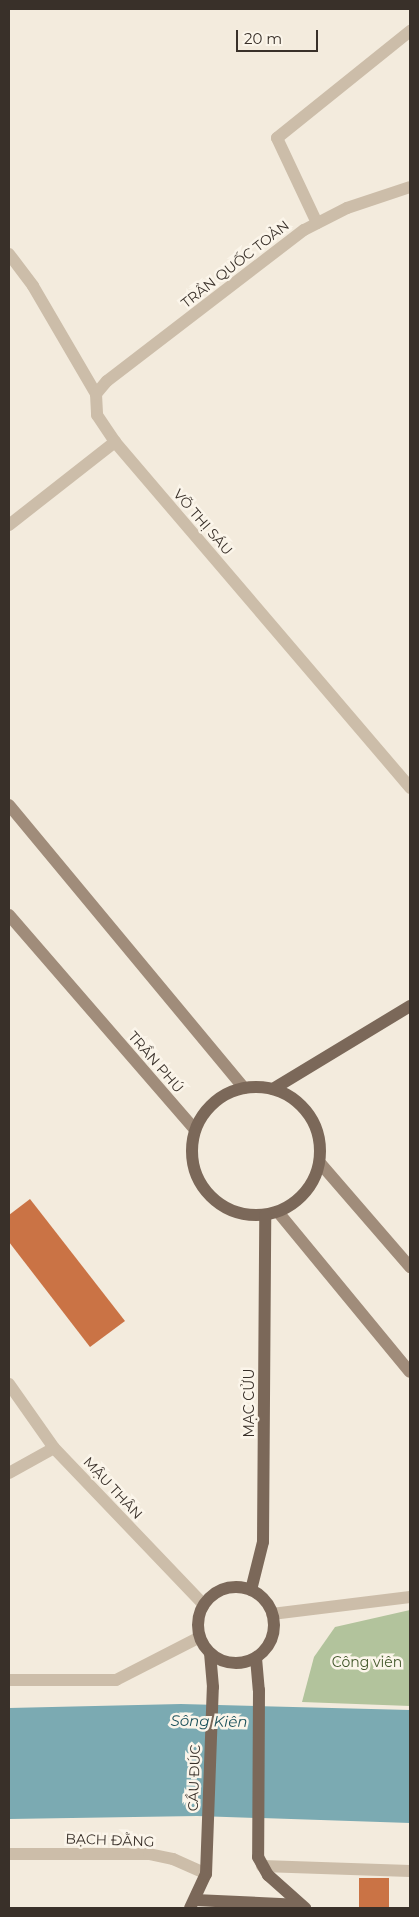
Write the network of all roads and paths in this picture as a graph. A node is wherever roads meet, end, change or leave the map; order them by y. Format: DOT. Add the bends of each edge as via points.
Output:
graph roads {
  1 [pos="410,31"];
  2 [pos="410,188"];
  3 [pos="317,223"];
  4 [pos="9,254"];
  5 [pos="96,394"];
  6 [pos="115,442"];
  7 [pos="9,525"];
  8 [pos="410,788"];
  9 [pos="9,805"];
  10 [pos="9,915"];
  11 [pos="410,1006"];
  12 [pos="244,1088"];
  13 [pos="273,1089"];
  14 [pos="195,1130"];
  15 [pos="320,1163"];
  16 [pos="278,1212"];
  17 [pos="265,1215"];
  18 [pos="410,1267"];
  19 [pos="410,1372"];
  20 [pos="9,1384"];
  21 [pos="54,1448"];
  22 [pos="9,1473"];
  23 [pos="251,1590"];
  24 [pos="410,1597"];
  25 [pos="204,1606"];
  26 [pos="272,1614"];
  27 [pos="200,1637"];
  28 [pos="210,1653"];
  29 [pos="256,1658"];
  30 [pos="9,1680"];
  31 [pos="9,1854"];
  32 [pos="260,1861"];
  33 [pos="410,1871"];
  34 [pos="206,1874"];
  35 [pos="192,1904"];
  36 [pos="303,1906"];
  1 -- 3 [label="street" via="277,138"];
  2 -- 3 [label="street, TRẦN QUỐC TOẢN" via="347,208"];
  3 -- 5 [label="street, TRẦN QUỐC TOẢN" via="146,352"];
  4 -- 5 [label="street, VÕ THỊ SÁU" via="33,286 67,350"];
  5 -- 6 [label="street, VÕ THỊ SÁU" via="97,415"];
  6 -- 7 [label="street"];
  6 -- 8 [label="street, VÕ THỊ SÁU"];
  9 -- 12 [label="main road"];
  10 -- 14 [label="main road, TRẦN PHÚ"];
  11 -- 13 [label="main road"];
  12 -- 13 [label="main road"];
  12 -- 14 [label="main road" via="214,1102"];
  13 -- 15 [label="main road" via="301,1104 318,1131"];
  14 -- 17 [label="main road" via="192,1155 199,1180 215,1201 239,1213"];
  15 -- 16 [label="main road" via="312,1184 297,1201"];
  15 -- 18 [label="main road"];
  16 -- 17 [label="main road"];
  16 -- 19 [label="main road"];
  17 -- 23 [label="main road, MẠC CỬU" via="263,1542"];
  20 -- 21 [label="street, MẬU THÂN"];
  21 -- 22 [label="street"];
  21 -- 25 [label="street, MẬU THÂN"];
  23 -- 25 [label="main road" via="219,1591"];
  23 -- 26 [label="main road" via="268,1604"];
  24 -- 26 [label="street"];
  25 -- 27 [label="main road" via="198,1626"];
  26 -- 29 [label="main road" via="270,1644"];
  27 -- 28 [label="main road"];
  27 -- 30 [label="street" via="116,1680"];
  28 -- 29 [label="main road" via="228,1662 247,1662"];
  28 -- 34 [label="main road, CẦU ĐÚC" via="213,1687"];
  29 -- 32 [label="main road"];
  31 -- 34 [label="street, BẠCH ĐẰNG" via="149,1854 173,1859"];
  32 -- 33 [label="street"];
  32 -- 36 [label="main road" via="276,1883"];
  34 -- 35 [label="main road"];
  35 -- 36 [label="main road"];
}
